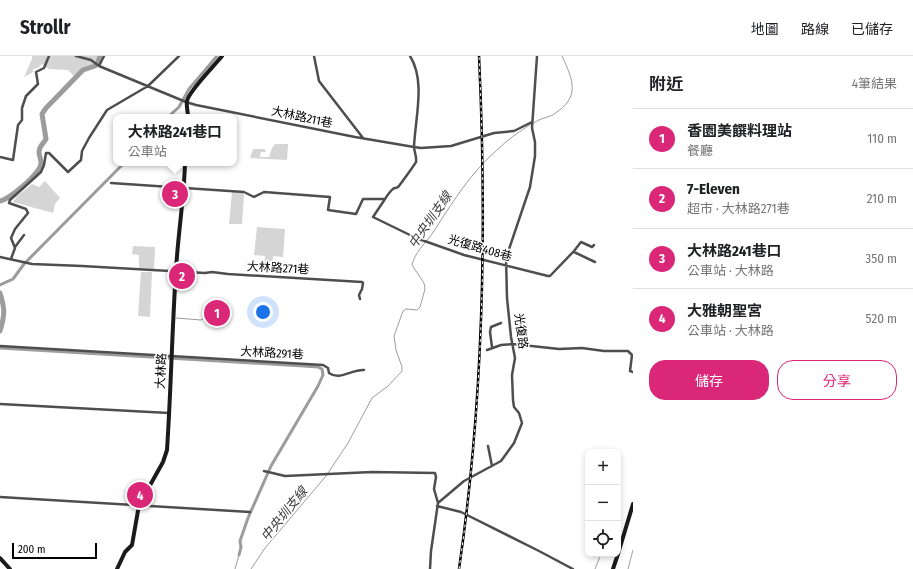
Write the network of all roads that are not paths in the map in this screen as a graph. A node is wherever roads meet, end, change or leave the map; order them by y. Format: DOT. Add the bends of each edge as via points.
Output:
graph roads {
  1 [pos="49,56"];
  2 [pos="76,56"];
  3 [pos="104,56"];
  4 [pos="179,56"];
  5 [pos="222,56"];
  6 [pos="314,56"];
  7 [pos="410,56"];
  8 [pos="537,56"];
  9 [pos="99,66"];
  10 [pos="148,86"];
  11 [pos="186,102"];
  12 [pos="188,114"];
  13 [pos="532,122"];
  14 [pos="362,138"];
  15 [pos="414,147"];
  16 [pos="0,157"];
  17 [pos="185,166"];
  18 [pos="111,183"];
  19 [pos="184,188"];
  20 [pos="385,199"];
  21 [pos="24,235"];
  22 [pos="594,245"];
  23 [pos="15,248"];
  24 [pos="574,251"];
  25 [pos="0,257"];
  26 [pos="11,259"];
  27 [pos="595,262"];
  28 [pos="506,266"];
  29 [pos="176,271"];
  30 [pos="360,298"];
  31 [pos="501,323"];
  32 [pos="513,344"];
  33 [pos="0,346"];
  34 [pos="492,347"];
  35 [pos="487,350"];
  36 [pos="172,356"];
  37 [pos="364,370"];
  38 [pos="633,372"];
  39 [pos="0,404"];
  40 [pos="170,413"];
  41 [pos="488,446"];
  42 [pos="492,466"];
  43 [pos="265,471"];
  44 [pos="0,497"];
  45 [pos="633,504"];
  46 [pos="139,505"];
  47 [pos="438,505"];
  48 [pos="250,512"];
  49 [pos="621,544"];
  50 [pos="617,557"];
  51 [pos="0,558"];
  52 [pos="10,569"];
  53 [pos="117,569"];
  54 [pos="430,569"];
  55 [pos="573,569"];
  56 [pos="613,569"];
  1 -- 16 [label="street" via="44,68 36,72 38,84 26,96 21,113 22,120 18,125 13,160"];
  2 -- 9 [label="street, 大林路211巷" via="91,60"];
  3 -- 9 [label="street"];
  4 -- 10 [label="street"];
  5 -- 11 [label="street"];
  6 -- 14 [label="street" via="319,81"];
  7 -- 15 [label="street" via="418,77"];
  8 -- 13 [label="street, 光復路"];
  9 -- 10 [label="street, 大林路211巷"];
  10 -- 11 [label="street, 大林路211巷"];
  10 -- 23 [label="street" via="107,110 89,138 80,160 68,172 46,153 41,172 9,203 26,209 28,213 11,238"];
  11 -- 12 [label="street"];
  11 -- 14 [label="street, 大林路211巷"];
  13 -- 15 [label="street, 大林路211巷" via="514,131 494,133 451,146"];
  13 -- 28 [label="street, 光復路" via="535,156 530,187 506,258"];
  14 -- 15 [label="street, 大林路211巷"];
  15 -- 20 [label="street" via="416,161 413,168"];
  17 -- 19 [label="street, 大林路"];
  18 -- 19 [label="street"];
  19 -- 20 [label="street" via="244,192 254,197 264,192 330,197 328,210 356,214 363,199"];
  19 -- 29 [label="street, 大林路"];
  20 -- 28 [label="street, 光復路408巷" via="373,217 426,241 464,255"];
  21 -- 23 [label="street"];
  22 -- 24 [label="street, 光復路408巷" via="592,247 580,242"];
  23 -- 26 [label="street"];
  24 -- 27 [label="street"];
  24 -- 28 [label="street, 光復路408巷" via="550,276"];
  25 -- 26 [label="street"];
  26 -- 29 [label="street" via="32,264"];
  28 -- 32 [label="street, 光復路"];
  29 -- 30 [label="street, 大林路271巷" via="362,282"];
  29 -- 36 [label="street, 大林路"];
  31 -- 34 [label="street" via="491,327"];
  32 -- 34 [label="street"];
  32 -- 38 [label="street" via="559,349 628,351 632,355 630,371"];
  32 -- 42 [label="street, 光復路" via="513,400 522,423 507,454"];
  33 -- 36 [label="street"];
  34 -- 35 [label="street"];
  36 -- 37 [label="street, 大林路291巷" via="323,365 328,368 329,373 338,377"];
  36 -- 40 [label="street, 大林路"];
  39 -- 40 [label="street"];
  40 -- 46 [label="street, 大林路" via="164,460"];
  41 -- 42 [label="street"];
  42 -- 47 [label="street, 光復路" via="464,481"];
  43 -- 47 [label="street" via="285,476 372,472 435,473 434,489"];
  44 -- 46 [label="street"];
  45 -- 49 [label="street"];
  46 -- 48 [label="street"];
  46 -- 53 [label="street, 大林路" via="132,545 125,552"];
  47 -- 54 [label="street"];
  47 -- 55 [label="street" via="461,512"];
  50 -- 56 [label="street"];
  51 -- 52 [label="street"];
}
